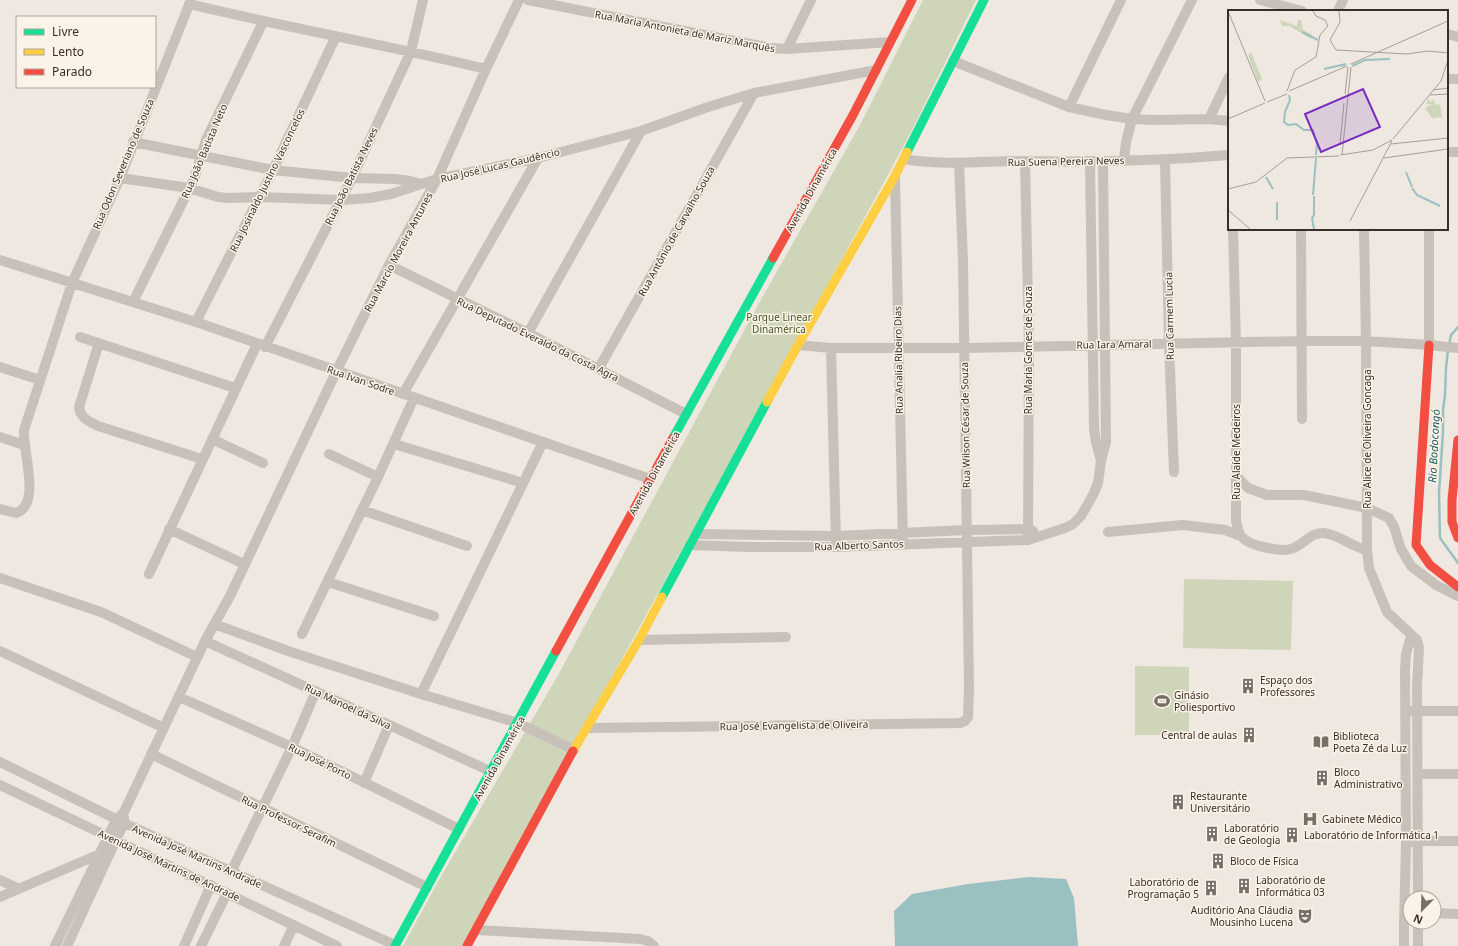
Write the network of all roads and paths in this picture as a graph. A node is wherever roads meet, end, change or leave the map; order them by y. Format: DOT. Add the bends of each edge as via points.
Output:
graph roads {
  1 [pos="423,0"];
  2 [pos="520,0"];
  3 [pos="528,0"];
  4 [pos="811,0"];
  5 [pos="912,0"];
  6 [pos="984,0"];
  7 [pos="1121,0"];
  8 [pos="1192,0"];
  9 [pos="1264,0"];
  10 [pos="1343,0"];
  11 [pos="190,2"];
  12 [pos="1260,10"];
  13 [pos="1299,10"];
  14 [pos="1338,10"];
  15 [pos="263,22"];
  16 [pos="1448,34"];
  17 [pos="336,36"];
  18 [pos="1458,37"];
  19 [pos="890,42"];
  20 [pos="787,49"];
  21 [pos="411,51"];
  22 [pos="952,60"];
  23 [pos="486,69"];
  24 [pos="876,70"];
  25 [pos="1228,79"];
  26 [pos="156,86"];
  27 [pos="155,88"];
  28 [pos="754,93"];
  29 [pos="1069,107"];
  30 [pos="1132,119"];
  31 [pos="1209,119"];
  32 [pos="1228,121"];
  33 [pos="641,131"];
  34 [pos="133,142"];
  35 [pos="202,155"];
  36 [pos="1228,155"];
  37 [pos="538,158"];
  38 [pos="904,159"];
  39 [pos="1124,160"];
  40 [pos="1165,160"];
  41 [pos="1025,161"];
  42 [pos="1103,161"];
  43 [pos="1090,162"];
  44 [pos="959,163"];
  45 [pos="273,170"];
  46 [pos="895,176"];
  47 [pos="120,178"];
  48 [pos="352,178"];
  49 [pos="437,179"];
  50 [pos="422,184"];
  51 [pos="189,188"];
  52 [pos="260,197"];
  53 [pos="341,200"];
  54 [pos="1233,230"];
  55 [pos="1301,230"];
  56 [pos="1364,230"];
  57 [pos="1430,230"];
  58 [pos="0,260"];
  59 [pos="389,265"];
  60 [pos="72,283"];
  61 [pos="457,298"];
  62 [pos="133,302"];
  63 [pos="196,322"];
  64 [pos="528,332"];
  65 [pos="80,337"];
  66 [pos="1301,341"];
  67 [pos="1366,341"];
  68 [pos="99,343"];
  69 [pos="1169,343"];
  70 [pos="1236,343"];
  71 [pos="1093,344"];
  72 [pos="798,345"];
  73 [pos="1105,345"];
  74 [pos="1434,345"];
  75 [pos="261,346"];
  76 [pos="1029,347"];
  77 [pos="831,348"];
  78 [pos="898,348"];
  79 [pos="964,348"];
  80 [pos="1458,348"];
  81 [pos="0,367"];
  82 [pos="599,368"];
  83 [pos="336,372"];
  84 [pos="40,380"];
  85 [pos="236,388"];
  86 [pos="402,394"];
  87 [pos="414,398"];
  88 [pos="686,414"];
  89 [pos="1302,419"];
  90 [pos="0,437"];
  91 [pos="212,439"];
  92 [pos="1458,440"];
  93 [pos="543,442"];
  94 [pos="394,444"];
  95 [pos="24,445"];
  96 [pos="329,454"];
  97 [pos="202,459"];
  98 [pos="1101,461"];
  99 [pos="263,463"];
  100 [pos="1174,472"];
  101 [pos="1236,476"];
  102 [pos="378,477"];
  103 [pos="650,480"];
  104 [pos="523,483"];
  105 [pos="1367,508"];
  106 [pos="0,509"];
  107 [pos="362,510"];
  108 [pos="1237,523"];
  109 [pos="169,529"];
  110 [pos="967,530"];
  111 [pos="1225,530"];
  112 [pos="1108,532"];
  113 [pos="696,534"];
  114 [pos="747,535"];
  115 [pos="1028,535"];
  116 [pos="836,536"];
  117 [pos="1241,536"];
  118 [pos="1458,538"];
  119 [pos="903,539"];
  120 [pos="967,542"];
  121 [pos="690,545"];
  122 [pos="467,546"];
  123 [pos="748,547"];
  124 [pos="836,547"];
  125 [pos="1367,550"];
  126 [pos="244,564"];
  127 [pos="149,574"];
  128 [pos="0,578"];
  129 [pos="328,582"];
  130 [pos="1458,587"];
  131 [pos="1458,596"];
  132 [pos="434,616"];
  133 [pos="214,624"];
  134 [pos="302,634"];
  135 [pos="1411,636"];
  136 [pos="786,637"];
  137 [pos="639,640"];
  138 [pos="205,641"];
  139 [pos="0,651"];
  140 [pos="197,657"];
  141 [pos="1406,670"];
  142 [pos="1417,671"];
  143 [pos="969,688"];
  144 [pos="316,691"];
  145 [pos="421,694"];
  146 [pos="179,697"];
  147 [pos="1405,710"];
  148 [pos="1417,711"];
  149 [pos="1458,711"];
  150 [pos="518,723"];
  151 [pos="389,725"];
  152 [pos="164,728"];
  153 [pos="588,728"];
  154 [pos="292,747"];
  155 [pos="574,750"];
  156 [pos="152,754"];
  157 [pos="0,762"];
  158 [pos="490,771"];
  159 [pos="1418,774"];
  160 [pos="1458,774"];
  161 [pos="364,783"];
  162 [pos="0,785"];
  163 [pos="262,808"];
  164 [pos="120,821"];
  165 [pos="459,829"];
  166 [pos="112,839"];
  167 [pos="1418,840"];
  168 [pos="1458,840"];
  169 [pos="1406,843"];
  170 [pos="105,853"];
  171 [pos="231,872"];
  172 [pos="0,880"];
  173 [pos="211,885"];
  174 [pos="427,887"];
  175 [pos="17,888"];
  176 [pos="1418,890"];
  177 [pos="227,893"];
  178 [pos="0,896"];
  179 [pos="1442,913"];
  180 [pos="1458,914"];
  181 [pos="294,925"];
  182 [pos="476,930"];
  183 [pos="1418,930"];
  184 [pos="55,946"];
  185 [pos="67,946"];
  186 [pos="184,946"];
  187 [pos="201,946"];
  188 [pos="284,946"];
  189 [pos="337,946"];
  190 [pos="395,946"];
  191 [pos="467,946"];
  192 [pos="654,946"];
  193 [pos="1404,946"];
  194 [pos="1418,946"];
  1 -- 21 [label="street, Rua João Batista Neves"];
  2 -- 23 [label="street, Rua Marcio Moreira Antunes"];
  3 -- 20 [label="street, Rua Maria Antonieta de Mariz Marquês" via="751,45"];
  4 -- 20 [label="street"];
  5 -- 19 [label="main road, Avenida Dinamérica"];
  6 -- 22 [label="main road"];
  7 -- 29 [label="street"];
  8 -- 30 [label="street"];
  9 -- 12 [label="street"];
  9 -- 13 [label="street"];
  10 -- 14 [label="street"];
  11 -- 15 [label="street"];
  11 -- 26 [label="street, Rua Odon Severiano de Souza"];
  15 -- 17 [label="street"];
  15 -- 35 [label="street, Rua João Batista Neto" via="206,140"];
  16 -- 18 [label="street"];
  17 -- 21 [label="street"];
  17 -- 45 [label="street, Rua Josinaldo Justino Vasconcelos"];
  19 -- 20 [label="street, Rua Maria Antonieta de Mariz Marquês"];
  19 -- 24 [label="main road, Avenida Dinamérica"];
  21 -- 23 [label="street"];
  21 -- 48 [label="street, Rua João Batista Neves"];
  22 -- 29 [label="street"];
  22 -- 38 [label="main road"];
  23 -- 49 [label="street, Rua Marcio Moreira Antunes"];
  24 -- 28 [label="street, Rua José Lucas Gaudêncio"];
  24 -- 88 [label="main road, Avenida Dinamérica"];
  25 -- 31 [label="street"];
  27 -- 34 [label="street, Rua Odon Severiano de Souza"];
  28 -- 33 [label="street, Rua José Lucas Gaudêncio"];
  28 -- 82 [label="street, Rua Antônio de Carvalho Souza"];
  29 -- 30 [label="street"];
  30 -- 31 [label="street"];
  30 -- 39 [label="street"];
  31 -- 32 [label="street"];
  33 -- 37 [label="street, Rua José Lucas Gaudêncio"];
  33 -- 64 [label="street"];
  34 -- 35 [label="street"];
  34 -- 47 [label="street, Rua Odon Severiano de Souza"];
  35 -- 45 [label="street"];
  35 -- 51 [label="street, Rua João Batista Neto"];
  36 -- 40 [label="street, Rua Suena Pereira Neves"];
  37 -- 49 [label="street, Rua José Lucas Gaudêncio"];
  37 -- 61 [label="street"];
  38 -- 44 [label="street, Rua Suena Pereira Neves"];
  38 -- 46 [label="main road"];
  39 -- 40 [label="street, Rua Suena Pereira Neves"];
  39 -- 42 [label="street, Rua Suena Pereira Neves"];
  40 -- 69 [label="street, Rua Carmem Lucia"];
  41 -- 43 [label="street, Rua Suena Pereira Neves"];
  41 -- 44 [label="street, Rua Suena Pereira Neves"];
  41 -- 76 [label="street, Rua Maria Gomes de Souza"];
  42 -- 43 [label="street, Rua Suena Pereira Neves"];
  42 -- 73 [label="street"];
  43 -- 71 [label="street"];
  44 -- 79 [label="street, Rua Wilson César de Souza"];
  45 -- 48 [label="street"];
  45 -- 52 [label="street, Rua Josinaldo Justino Vasconcelos"];
  46 -- 72 [label="main road"];
  46 -- 78 [label="street, Rua Analia Ribeiro Dias"];
  47 -- 51 [label="street, Rua José Lucas Gaudêncio"];
  47 -- 60 [label="street, Rua Odon Severiano de Souza"];
  48 -- 50 [label="street" via="395,179"];
  48 -- 53 [label="street, Rua João Batista Neves"];
  49 -- 50 [label="street, Rua José Lucas Gaudêncio"];
  49 -- 59 [label="street, Rua Marcio Moreira Antunes"];
  50 -- 53 [label="street, Rua José Lucas Gaudêncio" via="370,198"];
  51 -- 52 [label="street, Rua José Lucas Gaudêncio" via="218,197"];
  51 -- 62 [label="street, Rua João Batista Neto"];
  52 -- 53 [label="street, Rua José Lucas Gaudêncio"];
  52 -- 63 [label="street, Rua Josinaldo Justino Vasconcelos"];
  53 -- 75 [label="street, Rua João Batista Neves"];
  54 -- 70 [label="street, Rua Alaíde Medeiros"];
  55 -- 66 [label="street"];
  56 -- 67 [label="street, Rua Alice de Oliveira Goncaga"];
  57 -- 74 [label="street"];
  58 -- 60 [label="street, Rua Ivan Sodre"];
  59 -- 61 [label="street, Rua Deputado Everaldo da Costa Agra"];
  59 -- 83 [label="street, Rua Marcio Moreira Antunes"];
  60 -- 62 [label="street, Rua Ivan Sodre"];
  60 -- 84 [label="street, Rua Odon Severiano de Souza"];
  61 -- 64 [label="street, Rua Deputado Everaldo da Costa Agra"];
  61 -- 86 [label="street"];
  62 -- 63 [label="street, Rua Ivan Sodre"];
  63 -- 75 [label="street, Rua Ivan Sodre"];
  64 -- 82 [label="street, Rua Deputado Everaldo da Costa Agra"];
  65 -- 68 [label="street"];
  66 -- 67 [label="street, Rua Iara Amaral"];
  66 -- 70 [label="street, Rua Iara Amaral"];
  66 -- 89 [label="street"];
  67 -- 74 [label="street, Rua Iara Amaral"];
  67 -- 105 [label="street, Rua Alice de Oliveira Goncaga"];
  68 -- 85 [label="street"];
  68 -- 97 [label="street" via="78,407 83,417 98,426"];
  69 -- 70 [label="street, Rua Iara Amaral"];
  69 -- 73 [label="street, Rua Iara Amaral"];
  69 -- 100 [label="street, Rua Carmem Lucia"];
  70 -- 101 [label="street, Rua Alaíde Medeiros"];
  71 -- 73 [label="street, Rua Iara Amaral"];
  71 -- 76 [label="street, Rua Iara Amaral"];
  71 -- 98 [label="street" via="1094,428"];
  72 -- 77 [label="street, Rua Iara Amaral"];
  72 -- 113 [label="main road"];
  73 -- 98 [label="street" via="1106,442"];
  74 -- 80 [label="street, Rua Iara Amaral"];
  74 -- 130 [label="main road" via="1416,545 1430,565"];
  75 -- 83 [label="street, Rua Ivan Sodre"];
  75 -- 85 [label="street, Rua João Batista Neves"];
  76 -- 79 [label="street, Rua Iara Amaral"];
  76 -- 115 [label="street, Rua Maria Gomes de Souza"];
  77 -- 78 [label="street, Rua Iara Amaral"];
  77 -- 116 [label="street"];
  78 -- 79 [label="street, Rua Iara Amaral"];
  78 -- 119 [label="street, Rua Analia Ribeiro Dias"];
  79 -- 110 [label="street, Rua Wilson César de Souza"];
  81 -- 84 [label="street"];
  82 -- 88 [label="street, Rua Deputado Everaldo da Costa Agra"];
  83 -- 86 [label="street, Rua Ivan Sodre"];
  83 -- 126 [label="street, Rua Marcio Moreira Antunes"];
  84 -- 95 [label="street, Rua Odon Severiano de Souza" via="24,430"];
  85 -- 91 [label="street, Rua João Batista Neves"];
  86 -- 87 [label="street, Rua Ivan Sodre"];
  87 -- 93 [label="street, Rua Ivan Sodre"];
  87 -- 94 [label="street"];
  88 -- 103 [label="main road, Avenida Dinamérica"];
  90 -- 95 [label="street"];
  91 -- 97 [label="street, Rua João Batista Neves"];
  91 -- 99 [label="street"];
  92 -- 118 [label="main road" via="1452,522"];
  93 -- 103 [label="street, Rua Ivan Sodre"];
  93 -- 104 [label="street"];
  94 -- 102 [label="street"];
  94 -- 104 [label="street"];
  95 -- 106 [label="street, Rua Odon Severiano de Souza" via="29,478 24,508 16,513"];
  96 -- 102 [label="street"];
  97 -- 109 [label="street, Rua João Batista Neves"];
  98 -- 115 [label="street" via="1094,495 1081,516 1065,528"];
  101 -- 105 [label="street" via="1248,488 1267,495 1304,495"];
  101 -- 108 [label="street, Rua Alaíde Medeiros"];
  102 -- 107 [label="street"];
  103 -- 150 [label="main road, Avenida Dinamérica"];
  104 -- 145 [label="street"];
  105 -- 125 [label="street, Rua Alice de Oliveira Goncaga"];
  105 -- 131 [label="street" via="1389,518 1401,549 1411,566"];
  107 -- 122 [label="street"];
  107 -- 129 [label="street"];
  108 -- 111 [label="street"];
  108 -- 117 [label="street, Rua Alaíde Medeiros"];
  109 -- 126 [label="street"];
  109 -- 127 [label="street, Rua João Batista Neves"];
  110 -- 115 [label="street"];
  110 -- 119 [label="street"];
  110 -- 120 [label="street, Rua Wilson César de Souza"];
  111 -- 112 [label="street" via="1183,525"];
  111 -- 117 [label="street"];
  113 -- 114 [label="street"];
  113 -- 121 [label="main road"];
  114 -- 116 [label="street"];
  114 -- 123 [label="street"];
  115 -- 120 [label="street, Rua Alberto Santos"];
  116 -- 119 [label="street"];
  116 -- 124 [label="street"];
  117 -- 125 [label="street" via="1254,545 1286,550 1311,536 1324,533"];
  119 -- 120 [label="street, Rua Alberto Santos"];
  119 -- 124 [label="street, Rua Alberto Santos"];
  120 -- 143 [label="street, Rua Wilson César de Souza"];
  121 -- 123 [label="street, Rua Alberto Santos"];
  121 -- 137 [label="main road"];
  123 -- 124 [label="street, Rua Alberto Santos"];
  125 -- 135 [label="street, Rua Alice de Oliveira Goncaga" via="1369,568 1388,612"];
  126 -- 133 [label="street, Rua Marcio Moreira Antunes"];
  128 -- 140 [label="street" via="101,612"];
  129 -- 132 [label="street"];
  129 -- 134 [label="street"];
  133 -- 138 [label="street, Rua Marcio Moreira Antunes"];
  133 -- 145 [label="street"];
  135 -- 141 [label="street"];
  135 -- 142 [label="street" via="1417,640"];
  136 -- 137 [label="street"];
  137 -- 153 [label="main road"];
  138 -- 140 [label="street, Rua Marcio Moreira Antunes"];
  138 -- 144 [label="street, Rua Manoel da Silva"];
  139 -- 152 [label="street"];
  140 -- 146 [label="street, Rua Marcio Moreira Antunes"];
  141 -- 142 [label="street"];
  141 -- 147 [label="street"];
  142 -- 148 [label="street"];
  143 -- 153 [label="street, Rua José Evangelista de Oliveira" via="968,717 960,723"];
  144 -- 151 [label="street, Rua Manoel da Silva"];
  144 -- 154 [label="street"];
  145 -- 150 [label="street"];
  146 -- 152 [label="street, Rua Marcio Moreira Antunes"];
  146 -- 154 [label="street, Rua José Porto"];
  147 -- 148 [label="street"];
  147 -- 169 [label="street"];
  148 -- 149 [label="street"];
  148 -- 159 [label="street"];
  150 -- 155 [label="street"];
  150 -- 158 [label="main road, Avenida Dinamérica"];
  151 -- 158 [label="street, Rua Manoel da Silva"];
  151 -- 161 [label="street"];
  152 -- 156 [label="street, Rua Marcio Moreira Antunes"];
  153 -- 155 [label="main road"];
  154 -- 161 [label="street, Rua José Porto"];
  154 -- 163 [label="street"];
  155 -- 182 [label="main road"];
  156 -- 163 [label="street, Rua Professor Serafim"];
  156 -- 164 [label="street, Rua Marcio Moreira Antunes"];
  157 -- 164 [label="street, Avenida José Martins Andrade"];
  158 -- 165 [label="main road, Avenida Dinamérica"];
  159 -- 160 [label="street"];
  159 -- 167 [label="street"];
  161 -- 165 [label="street, Rua José Porto"];
  162 -- 166 [label="street, Avenida José Martins de Andrade"];
  163 -- 171 [label="street"];
  163 -- 174 [label="street, Rua Professor Serafim"];
  164 -- 166 [label="street, Rua Marcio Moreira Antunes"];
  164 -- 171 [label="street, Avenida José Martins Andrade"];
  165 -- 174 [label="main road, Avenida Dinamérica"];
  166 -- 170 [label="street, Rua Marcio Moreira Antunes"];
  166 -- 173 [label="street, Avenida José Martins de Andrade"];
  167 -- 168 [label="street"];
  167 -- 169 [label="street"];
  167 -- 176 [label="street"];
  169 -- 193 [label="street"];
  170 -- 175 [label="street"];
  170 -- 184 [label="street"];
  170 -- 185 [label="street"];
  171 -- 190 [label="street, Avenida José Martins Andrade"];
  172 -- 175 [label="street"];
  173 -- 177 [label="street, Avenida José Martins de Andrade"];
  173 -- 186 [label="street"];
  174 -- 190 [label="main road, Avenida Dinamérica"];
  175 -- 178 [label="street"];
  177 -- 181 [label="street, Avenida José Martins de Andrade"];
  177 -- 187 [label="street"];
  179 -- 180 [label="street"];
  181 -- 188 [label="street"];
  181 -- 189 [label="street, Avenida José Martins de Andrade"];
  182 -- 191 [label="main road"];
  182 -- 192 [label="street" via="640,939"];
  183 -- 194 [label="street"];
}
